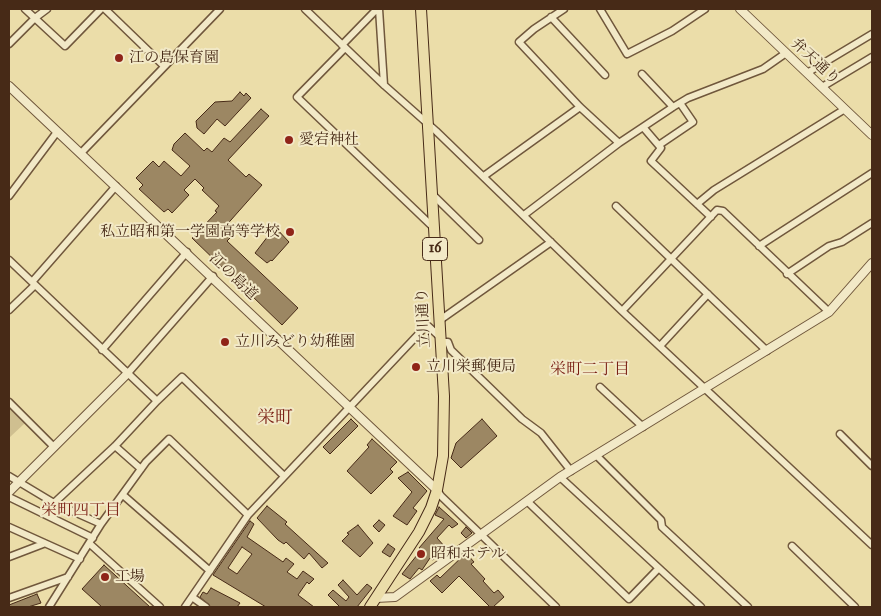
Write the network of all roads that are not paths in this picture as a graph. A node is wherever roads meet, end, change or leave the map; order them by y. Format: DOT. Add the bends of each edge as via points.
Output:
graph roads {
  1 [pos="25,9"];
  2 [pos="47,9"];
  3 [pos="103,9"];
  4 [pos="220,9"];
  5 [pos="304,9"];
  6 [pos="378,9"];
  7 [pos="421,9"];
  8 [pos="564,9"];
  9 [pos="600,9"];
  10 [pos="705,9"];
  11 [pos="740,9"];
  12 [pos="554,13"];
  13 [pos="35,18"];
  14 [pos="872,34"];
  15 [pos="9,44"];
  16 [pos="344,46"];
  17 [pos="786,53"];
  18 [pos="872,57"];
  19 [pos="164,66"];
  20 [pos="807,73"];
  21 [pos="642,74"];
  22 [pos="605,76"];
  23 [pos="384,85"];
  24 [pos="9,86"];
  25 [pos="822,87"];
  26 [pos="680,103"];
  27 [pos="580,107"];
  28 [pos="673,107"];
  29 [pos="845,109"];
  30 [pos="427,124"];
  31 [pos="643,127"];
  32 [pos="58,132"];
  33 [pos="872,134"];
  34 [pos="619,143"];
  35 [pos="659,145"];
  36 [pos="81,153"];
  37 [pos="872,173"];
  38 [pos="484,176"];
  39 [pos="116,186"];
  40 [pos="432,194"];
  41 [pos="9,196"];
  42 [pos="697,204"];
  43 [pos="616,206"];
  44 [pos="524,215"];
  45 [pos="711,217"];
  46 [pos="872,223"];
  47 [pos="434,228"];
  48 [pos="479,240"];
  49 [pos="551,242"];
  50 [pos="759,246"];
  51 [pos="187,252"];
  52 [pos="672,258"];
  53 [pos="9,260"];
  54 [pos="872,263"];
  55 [pos="788,274"];
  56 [pos="213,276"];
  57 [pos="34,283"];
  58 [pos="708,294"];
  59 [pos="9,310"];
  60 [pos="622,311"];
  61 [pos="829,312"];
  62 [pos="440,320"];
  63 [pos="441,340"];
  64 [pos="660,346"];
  65 [pos="102,350"];
  66 [pos="767,351"];
  67 [pos="128,373"];
  68 [pos="600,387"];
  69 [pos="706,389"];
  70 [pos="157,401"];
  71 [pos="9,402"];
  72 [pos="349,408"];
  73 [pos="643,427"];
  74 [pos="840,434"];
  75 [pos="54,446"];
  76 [pos="115,446"];
  77 [pos="596,456"];
  78 [pos="872,466"];
  79 [pos="141,469"];
  80 [pos="571,470"];
  81 [pos="9,476"];
  82 [pos="284,476"];
  83 [pos="560,477"];
  84 [pos="18,483"];
  85 [pos="438,490"];
  86 [pos="9,492"];
  87 [pos="123,495"];
  88 [pos="9,496"];
  89 [pos="527,501"];
  90 [pos="54,503"];
  91 [pos="248,515"];
  92 [pos="102,524"];
  93 [pos="9,527"];
  94 [pos="481,536"];
  95 [pos="92,541"];
  96 [pos="43,544"];
  97 [pos="872,545"];
  98 [pos="792,546"];
  99 [pos="9,557"];
  100 [pos="80,559"];
  101 [pos="658,569"];
  102 [pos="210,571"];
  103 [pos="68,577"];
  104 [pos="192,597"];
  105 [pos="9,598"];
  106 [pos="373,603"];
  107 [pos="49,607"];
  108 [pos="160,607"];
  109 [pos="185,607"];
  110 [pos="206,607"];
  111 [pos="556,607"];
  112 [pos="701,607"];
  113 [pos="748,607"];
  114 [pos="855,607"];
  1 -- 13 [label="street"];
  2 -- 13 [label="street"];
  3 -- 13 [label="street" via="65,46"];
  3 -- 19 [label="street"];
  4 -- 19 [label="street"];
  5 -- 16 [label="street"];
  6 -- 16 [label="street"];
  6 -- 23 [label="street"];
  7 -- 30 [label="main road, 立川通り / 16"];
  8 -- 12 [label="street"];
  9 -- 10 [label="street" via="627,54 672,31"];
  11 -- 17 [label="street, 弁天通り"];
  12 -- 22 [label="street"];
  12 -- 27 [label="street" via="519,42"];
  13 -- 15 [label="street"];
  14 -- 20 [label="street"];
  16 -- 23 [label="street"];
  16 -- 47 [label="street" via="297,97"];
  17 -- 20 [label="street, 弁天通り"];
  17 -- 26 [label="street" via="763,69"];
  18 -- 25 [label="street"];
  19 -- 36 [label="street"];
  20 -- 25 [label="street, 弁天通り"];
  21 -- 28 [label="street"];
  23 -- 30 [label="street"];
  24 -- 32 [label="street, 江の島道"];
  25 -- 29 [label="street, 弁天通り"];
  26 -- 28 [label="street"];
  26 -- 35 [label="street" via="693,122"];
  27 -- 34 [label="street"];
  27 -- 38 [label="street"];
  28 -- 31 [label="street"];
  29 -- 33 [label="street, 弁天通り"];
  29 -- 42 [label="street"];
  30 -- 38 [label="street"];
  30 -- 40 [label="main road, 立川通り / 16"];
  31 -- 34 [label="street"];
  31 -- 35 [label="street"];
  32 -- 36 [label="street, 江の島道"];
  32 -- 41 [label="street"];
  34 -- 44 [label="street"];
  35 -- 42 [label="street" via="660,152 651,161"];
  36 -- 39 [label="street, 江の島道"];
  37 -- 50 [label="street"];
  38 -- 44 [label="street"];
  39 -- 51 [label="street, 江の島道"];
  39 -- 57 [label="street"];
  40 -- 47 [label="main road, 立川通り / 16"];
  40 -- 48 [label="street"];
  42 -- 45 [label="street"];
  43 -- 52 [label="street"];
  44 -- 49 [label="street"];
  45 -- 50 [label="street" via="718,210 723,211"];
  45 -- 52 [label="street"];
  46 -- 55 [label="street" via="842,242 829,246"];
  47 -- 62 [label="main road, 立川通り / 16"];
  49 -- 60 [label="street"];
  49 -- 62 [label="street"];
  50 -- 55 [label="street"];
  51 -- 56 [label="street, 江の島道"];
  51 -- 65 [label="street"];
  52 -- 58 [label="street"];
  52 -- 60 [label="street"];
  53 -- 57 [label="street"];
  54 -- 61 [label="street"];
  55 -- 61 [label="street"];
  56 -- 67 [label="street"];
  56 -- 72 [label="street, 江の島道"];
  57 -- 59 [label="street"];
  57 -- 65 [label="street"];
  58 -- 64 [label="street"];
  58 -- 66 [label="street"];
  60 -- 64 [label="street"];
  61 -- 66 [label="street"];
  62 -- 63 [label="main road, 立川通り / 16"];
  63 -- 72 [label="street" via="427,325"];
  63 -- 80 [label="street" via="448,342 451,350 522,419 541,433"];
  63 -- 85 [label="main road, 立川通り / 16" via="444,429"];
  64 -- 69 [label="street"];
  65 -- 67 [label="street"];
  66 -- 69 [label="street"];
  67 -- 70 [label="street"];
  67 -- 75 [label="street"];
  68 -- 73 [label="street"];
  69 -- 73 [label="street"];
  69 -- 97 [label="street"];
  70 -- 76 [label="street"];
  70 -- 82 [label="street" via="182,377"];
  71 -- 75 [label="street"];
  72 -- 82 [label="street"];
  72 -- 85 [label="street, 江の島道"];
  73 -- 77 [label="street"];
  74 -- 78 [label="street"];
  75 -- 84 [label="street"];
  76 -- 79 [label="street"];
  76 -- 90 [label="street"];
  77 -- 80 [label="street"];
  77 -- 113 [label="street" via="661,520 662,527"];
  79 -- 87 [label="street"];
  79 -- 91 [label="street" via="169,439"];
  80 -- 83 [label="street"];
  81 -- 84 [label="street"];
  82 -- 91 [label="street"];
  83 -- 89 [label="street"];
  83 -- 101 [label="street"];
  84 -- 86 [label="street"];
  84 -- 90 [label="street"];
  85 -- 94 [label="street"];
  85 -- 106 [label="main road, 立川通り / 16" via="419,532"];
  87 -- 92 [label="street"];
  87 -- 102 [label="street"];
  88 -- 95 [label="street"];
  89 -- 94 [label="street"];
  89 -- 101 [label="street" via="628,599"];
  90 -- 92 [label="street"];
  91 -- 102 [label="street"];
  92 -- 95 [label="street"];
  93 -- 96 [label="street"];
  94 -- 106 [label="street" via="395,597"];
  94 -- 111 [label="street"];
  95 -- 100 [label="street"];
  95 -- 108 [label="street"];
  96 -- 99 [label="street"];
  96 -- 100 [label="street"];
  98 -- 114 [label="street"];
  100 -- 103 [label="street"];
  101 -- 112 [label="street"];
  102 -- 104 [label="street"];
  103 -- 105 [label="street"];
  103 -- 107 [label="street"];
  104 -- 109 [label="street"];
  104 -- 110 [label="street"];
}
